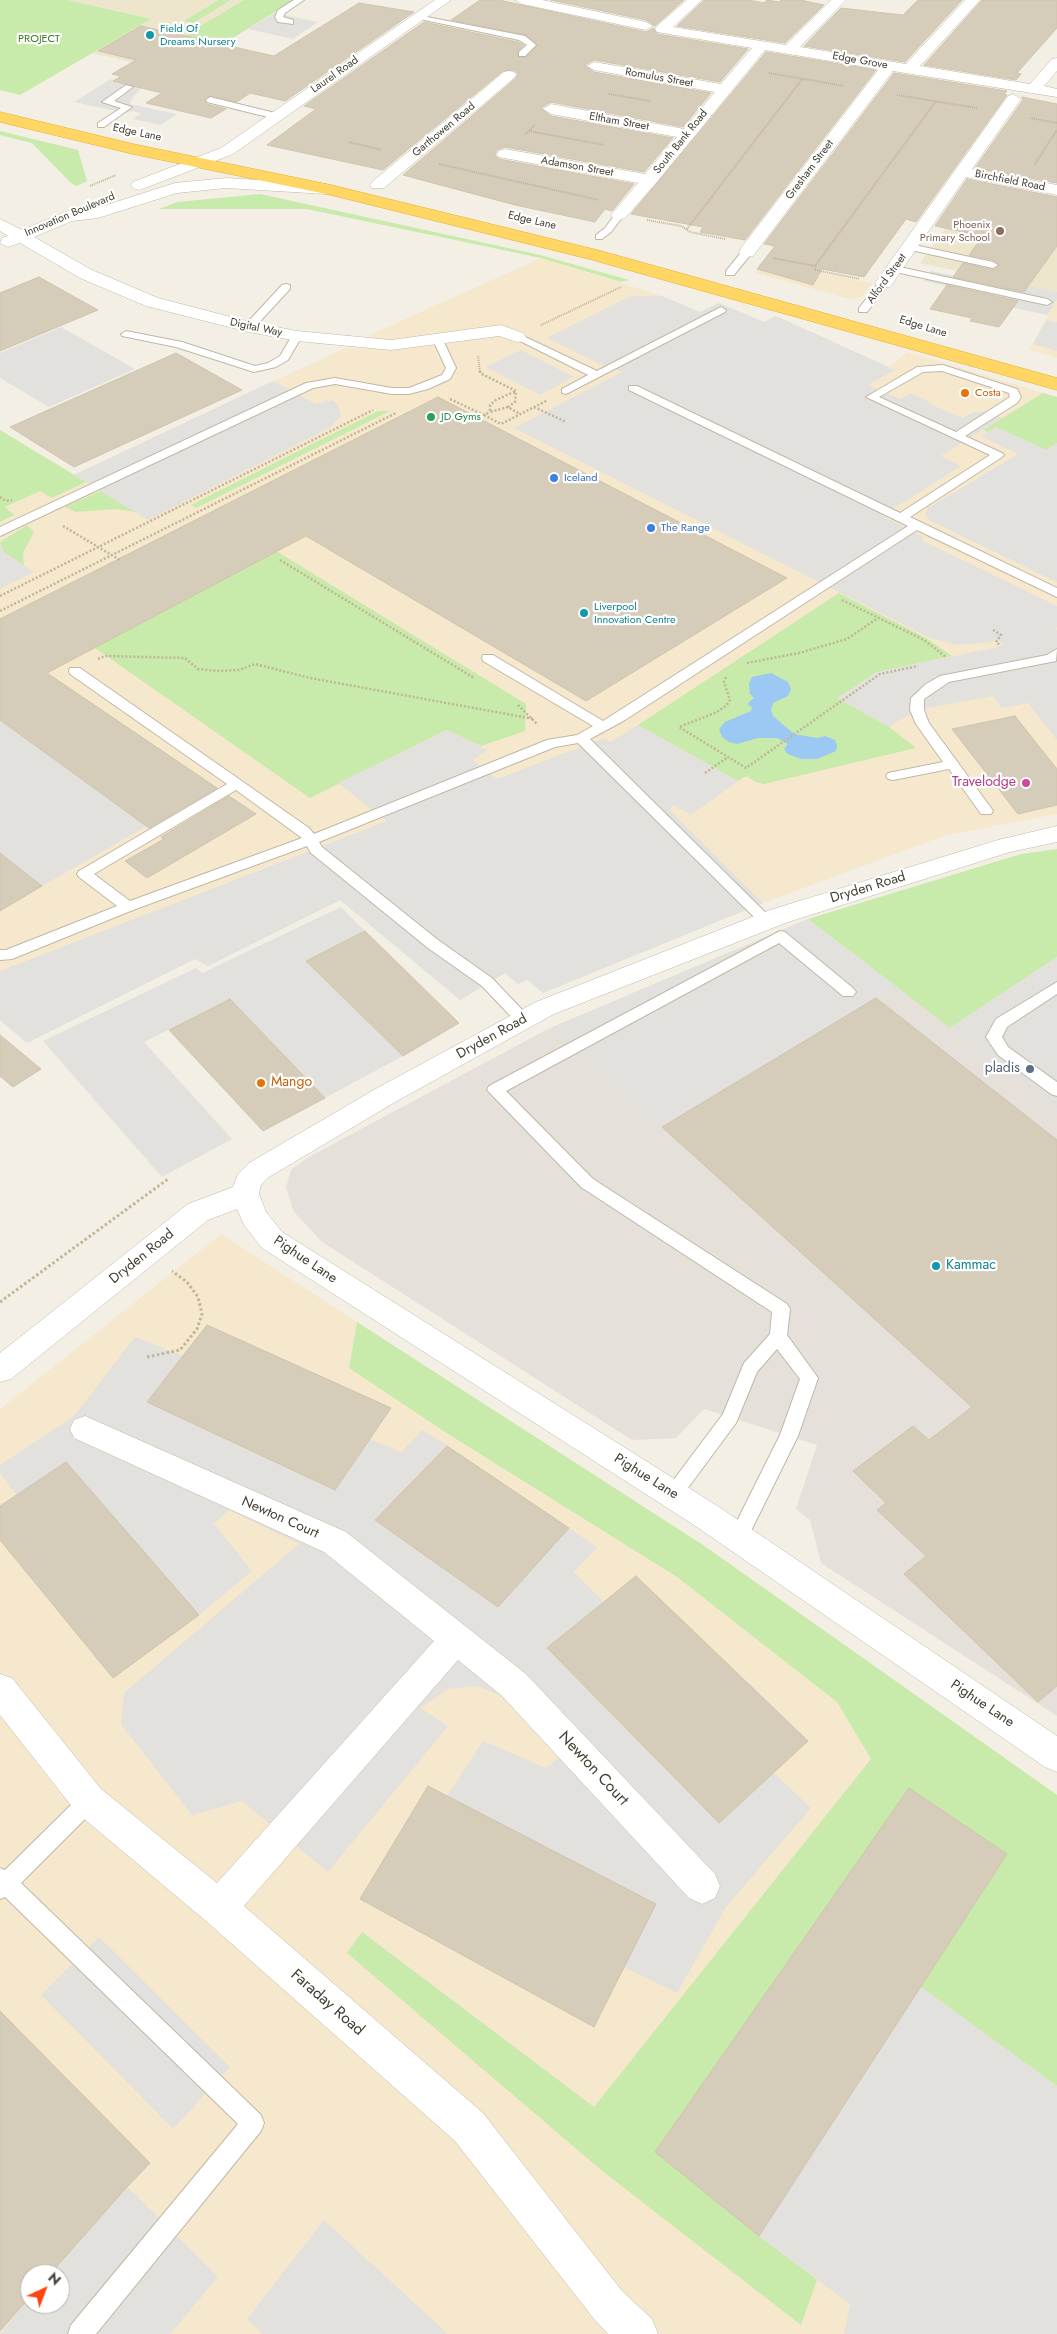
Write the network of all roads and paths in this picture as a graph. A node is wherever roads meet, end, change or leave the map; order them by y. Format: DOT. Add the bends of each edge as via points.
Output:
graph roads {
  1 [pos="300,0"];
  2 [pos="421,0"];
  3 [pos="522,0"];
  4 [pos="695,0"];
  5 [pos="839,0"];
  6 [pos="973,0"];
  7 [pos="441,2"];
  8 [pos="420,17"];
  9 [pos="290,22"];
  10 [pos="646,26"];
  11 [pos="762,45"];
  12 [pos="790,49"];
  13 [pos="522,54"];
  14 [pos="1057,62"];
  15 [pos="594,66"];
  16 [pos="890,66"];
  17 [pos="742,68"];
  18 [pos="909,69"];
  19 [pos="509,75"];
  20 [pos="802,78"];
  21 [pos="129,87"];
  22 [pos="724,89"];
  23 [pos="1034,89"];
  24 [pos="871,90"];
  25 [pos="1057,93"];
  26 [pos="1013,99"];
  27 [pos="210,100"];
  28 [pos="936,101"];
  29 [pos="0,102"];
  30 [pos="551,109"];
  31 [pos="1004,113"];
  32 [pos="0,116"];
  33 [pos="276,116"];
  34 [pos="622,123"];
  35 [pos="101,125"];
  36 [pos="119,129"];
  37 [pos="1057,130"];
  38 [pos="529,131"];
  39 [pos="688,134"];
  40 [pos="195,145"];
  41 [pos="133,149"];
  42 [pos="505,154"];
  43 [pos="252,156"];
  44 [pos="224,158"];
  45 [pos="411,158"];
  46 [pos="200,161"];
  47 [pos="305,168"];
  48 [pos="964,172"];
  49 [pos="650,180"];
  50 [pos="1023,183"];
  51 [pos="139,185"];
  52 [pos="378,185"];
  53 [pos="176,188"];
  54 [pos="397,189"];
  55 [pos="331,190"];
  56 [pos="1057,190"];
  57 [pos="622,211"];
  58 [pos="70,216"];
  59 [pos="687,229"];
  60 [pos="11,230"];
  61 [pos="580,232"];
  62 [pos="599,237"];
  63 [pos="616,242"];
  64 [pos="0,245"];
  65 [pos="910,247"];
  66 [pos="750,249"];
  67 [pos="993,265"];
  68 [pos="815,266"];
  69 [pos="712,268"];
  70 [pos="730,273"];
  71 [pos="890,276"];
  72 [pos="749,278"];
  73 [pos="286,287"];
  74 [pos="1047,302"];
  75 [pos="844,304"];
  76 [pos="721,310"];
  77 [pos="863,310"];
  78 [pos="882,316"];
  79 [pos="249,327"];
  80 [pos="126,334"];
  81 [pos="297,336"];
  82 [pos="517,337"];
  83 [pos="438,340"];
  84 [pos="595,374"];
  85 [pos="1057,384"];
  86 [pos="633,388"];
  87 [pos="566,390"];
  88 [pos="516,391"];
  89 [pos="448,398"];
  90 [pos="379,406"];
  91 [pos="508,407"];
  92 [pos="534,407"];
  93 [pos="403,410"];
  94 [pos="490,412"];
  95 [pos="484,415"];
  96 [pos="566,422"];
  97 [pos="957,436"];
  98 [pos="41,512"];
  99 [pos="902,518"];
  100 [pos="917,524"];
  101 [pos="0,532"];
  102 [pos="99,548"];
  103 [pos="112,555"];
  104 [pos="120,560"];
  105 [pos="280,560"];
  106 [pos="817,588"];
  107 [pos="1057,593"];
  108 [pos="0,596"];
  109 [pos="0,611"];
  110 [pos="878,618"];
  111 [pos="1057,653"];
  112 [pos="488,658"];
  113 [pos="943,661"];
  114 [pos="928,664"];
  115 [pos="741,665"];
  116 [pos="75,671"];
  117 [pos="726,675"];
  118 [pos="478,681"];
  119 [pos="511,701"];
  120 [pos="534,719"];
  121 [pos="603,726"];
  122 [pos="581,738"];
  123 [pos="552,743"];
  124 [pos="728,758"];
  125 [pos="952,764"];
  126 [pos="705,773"];
  127 [pos="893,776"];
  128 [pos="237,784"];
  129 [pos="986,811"];
  130 [pos="1057,834"];
  131 [pos="311,840"];
  132 [pos="128,907"];
  133 [pos="766,921"];
  134 [pos="0,955"];
  135 [pos="1057,987"];
  136 [pos="848,992"];
  137 [pos="523,1020"];
  138 [pos="1057,1090"];
  139 [pos="168,1179"];
  140 [pos="245,1194"];
  141 [pos="148,1252"];
  142 [pos="0,1302"];
  143 [pos="778,1336"];
  144 [pos="147,1357"];
  145 [pos="0,1370"];
  146 [pos="86,1429"];
  147 [pos="672,1494"];
  148 [pos="738,1536"];
  149 [pos="456,1639"];
  150 [pos="0,1689"];
  151 [pos="1057,1756"];
  152 [pos="89,1802"];
  153 [pos="2,1883"];
  154 [pos="702,1886"];
  155 [pos="219,1908"];
  156 [pos="80,2334"];
  157 [pos="637,2334"];
  1 -- 9 [label="lane" via="281,12 281,20"];
  2 -- 7 [label="street"];
  3 -- 10 [label="street"];
  4 -- 11 [label="street, Edge Grove" via="662,29"];
  5 -- 12 [label="street"];
  6 -- 18 [label="street"];
  7 -- 8 [label="street, Laurel Road"];
  8 -- 13 [label="lane" via="522,38 532,45"];
  8 -- 33 [label="street, Laurel Road"];
  11 -- 12 [label="street, Edge Grove"];
  11 -- 17 [label="street, South Bank Road"];
  12 -- 16 [label="street, Edge Grove"];
  14 -- 23 [label="street"];
  15 -- 22 [label="street, Romulus Street"];
  16 -- 18 [label="street, Edge Grove"];
  16 -- 24 [label="street, Gresham Street"];
  17 -- 20 [label="path"];
  17 -- 22 [label="street, South Bank Road"];
  18 -- 23 [label="street, Edge Grove"];
  19 -- 45 [label="street, Garthowen Road"];
  20 -- 24 [label="path"];
  20 -- 59 [label="path"];
  21 -- 35 [label="lane" via="106,102 128,107"];
  22 -- 39 [label="street, South Bank Road"];
  23 -- 25 [label="street, Edge Grove"];
  24 -- 28 [label="path"];
  24 -- 66 [label="street, Gresham Street"];
  26 -- 31 [label="street, Alford Street"];
  27 -- 33 [label="lane"];
  28 -- 31 [label="path"];
  28 -- 68 [label="path"];
  29 -- 35 [label="highway, Edge Lane"];
  30 -- 34 [label="street, Eltham Street"];
  30 -- 38 [label="path"];
  31 -- 48 [label="street, Alford Street"];
  32 -- 41 [label="highway, Edge Lane"];
  33 -- 44 [label="street, Laurel Road"];
  34 -- 38 [label="path" via="604,145"];
  34 -- 39 [label="street, Eltham Street"];
  35 -- 36 [label="highway, Edge Lane"];
  37 -- 50 [label="path"];
  38 -- 42 [label="path"];
  39 -- 49 [label="street, South Bank Road"];
  40 -- 44 [label="highway, Edge Lane"];
  41 -- 46 [label="highway, Edge Lane"];
  41 -- 51 [label="street" via="149,157 151,162 151,168"];
  42 -- 49 [label="street, Adamson Street"];
  43 -- 44 [label="highway, Edge Lane"];
  44 -- 46 [label="highway, Edge Lane"];
  44 -- 53 [label="street, Laurel Road"];
  44 -- 55 [label="highway, Edge Lane"];
  45 -- 52 [label="street, Garthowen Road"];
  45 -- 57 [label="path"];
  46 -- 51 [label="street, Innovation Boulevard"];
  47 -- 52 [label="highway"];
  48 -- 50 [label="street, Birchfield Road"];
  48 -- 65 [label="street, Alford Street"];
  49 -- 57 [label="street, South Bank Road"];
  50 -- 56 [label="street, Birchfield Road"];
  51 -- 58 [label="street, Innovation Boulevard"];
  52 -- 54 [label="highway"];
  53 -- 55 [label="street, Edge Lane" via="226,183"];
  53 -- 58 [label="street, Edge Lane" via="92,215"];
  55 -- 85 [label="highway, Edge Lane" via="596,255"];
  57 -- 59 [label="path"];
  57 -- 62 [label="lane, South Bank Road"];
  58 -- 60 [label="street, Innovation Boulevard"];
  59 -- 66 [label="path"];
  60 -- 64 [label="street, Innovation Boulevard"];
  60 -- 79 [label="street, Digital Way" via="86,274 152,302"];
  61 -- 62 [label="highway"];
  62 -- 63 [label="highway"];
  65 -- 67 [label="lane"];
  65 -- 71 [label="street, Alford Street"];
  66 -- 68 [label="path"];
  66 -- 70 [label="lane, Gresham Street"];
  68 -- 71 [label="path" via="815,270"];
  69 -- 70 [label="highway"];
  70 -- 72 [label="highway"];
  71 -- 74 [label="lane"];
  71 -- 77 [label="lane, Alford Street"];
  73 -- 79 [label="lane"];
  75 -- 77 [label="highway, Edge Lane"];
  76 -- 84 [label="lane"];
  77 -- 78 [label="highway, Edge Lane"];
  79 -- 81 [label="street, Digital Way"];
  80 -- 81 [label="lane" via="178,344 254,369 284,358"];
  81 -- 83 [label="street, Digital Way" via="391,345"];
  82 -- 83 [label="street, Digital Way" via="501,330"];
  82 -- 84 [label="lane"];
  83 -- 98 [label="lane" via="451,368 446,377 424,387 392,391 335,381 310,385"];
  84 -- 87 [label="lane"];
  86 -- 99 [label="lane"];
  87 -- 92 [label="path"];
  88 -- 94 [label="path" via="496,400 490,405"];
  89 -- 95 [label="path"];
  90 -- 102 [label="path"];
  91 -- 94 [label="path"];
  92 -- 95 [label="path" via="501,424"];
  92 -- 96 [label="path"];
  93 -- 103 [label="path"];
  94 -- 95 [label="path"];
  97 -- 97 [label="lane" via="904,412 872,397 921,369 943,368 1013,391 1016,396 1013,401"];
  97 -- 99 [label="lane" via="998,455"];
  98 -- 101 [label="lane"];
  98 -- 102 [label="path"];
  99 -- 100 [label="lane"];
  100 -- 106 [label="lane"];
  100 -- 107 [label="lane"];
  102 -- 103 [label="path"];
  102 -- 108 [label="path"];
  103 -- 104 [label="path"];
  103 -- 109 [label="path"];
  105 -- 118 [label="path"];
  106 -- 110 [label="path"];
  106 -- 121 [label="lane"];
  110 -- 113 [label="path" via="924,640 951,660"];
  110 -- 115 [label="path" via="847,639"];
  111 -- 125 [label="lane" via="1051,658 945,679 918,698 917,710 923,724"];
  112 -- 121 [label="lane"];
  114 -- 124 [label="path" via="880,674 746,768"];
  116 -- 120 [label="path" via="106,656 185,658 198,669 217,671 239,670 255,664 310,678"];
  116 -- 128 [label="lane"];
  117 -- 124 [label="path" via="724,682 730,700 726,706 679,727"];
  119 -- 120 [label="path"];
  120 -- 123 [label="path"];
  121 -- 122 [label="lane"];
  122 -- 123 [label="lane"];
  122 -- 133 [label="lane"];
  123 -- 131 [label="lane"];
  124 -- 126 [label="path"];
  125 -- 127 [label="lane"];
  125 -- 129 [label="lane"];
  128 -- 131 [label="lane"];
  128 -- 132 [label="lane" via="84,874"];
  130 -- 133 [label="street, Dryden Road" via="1006,845"];
  131 -- 132 [label="lane"];
  131 -- 137 [label="lane" via="316,850 342,871 433,944 487,982"];
  132 -- 134 [label="lane"];
  133 -- 137 [label="street, Dryden Road" via="545,1008"];
  135 -- 138 [label="lane" via="1001,1023 994,1037 1003,1052"];
  136 -- 143 [label="lane" via="780,936 496,1090 587,1183 781,1309"];
  137 -- 140 [label="street, Dryden Road" via="259,1170 248,1181"];
  139 -- 142 [label="path"];
  140 -- 141 [label="street, Dryden Road" via="198,1212"];
  140 -- 147 [label="street, Pighue Lane" via="254,1217 272,1240"];
  141 -- 144 [label="path" via="187,1282 198,1297 202,1314 197,1329 180,1350"];
  141 -- 145 [label="street, Dryden Road"];
  143 -- 147 [label="lane" via="750,1368 730,1418"];
  143 -- 148 [label="lane" via="809,1378 789,1436"];
  146 -- 149 [label="street, Newton Court" via="335,1542"];
  147 -- 148 [label="street, Pighue Lane"];
  148 -- 151 [label="street, Pighue Lane"];
  149 -- 154 [label="street, Newton Court" via="514,1685"];
  149 -- 155 [label="street"];
  150 -- 152 [label="street, Faraday Road"];
  152 -- 153 [label="lane"];
  152 -- 155 [label="street, Faraday Road"];
  153 -- 156 [label="lane" via="253,2124"];
  155 -- 157 [label="street, Faraday Road" via="469,2127 608,2305"];
}
